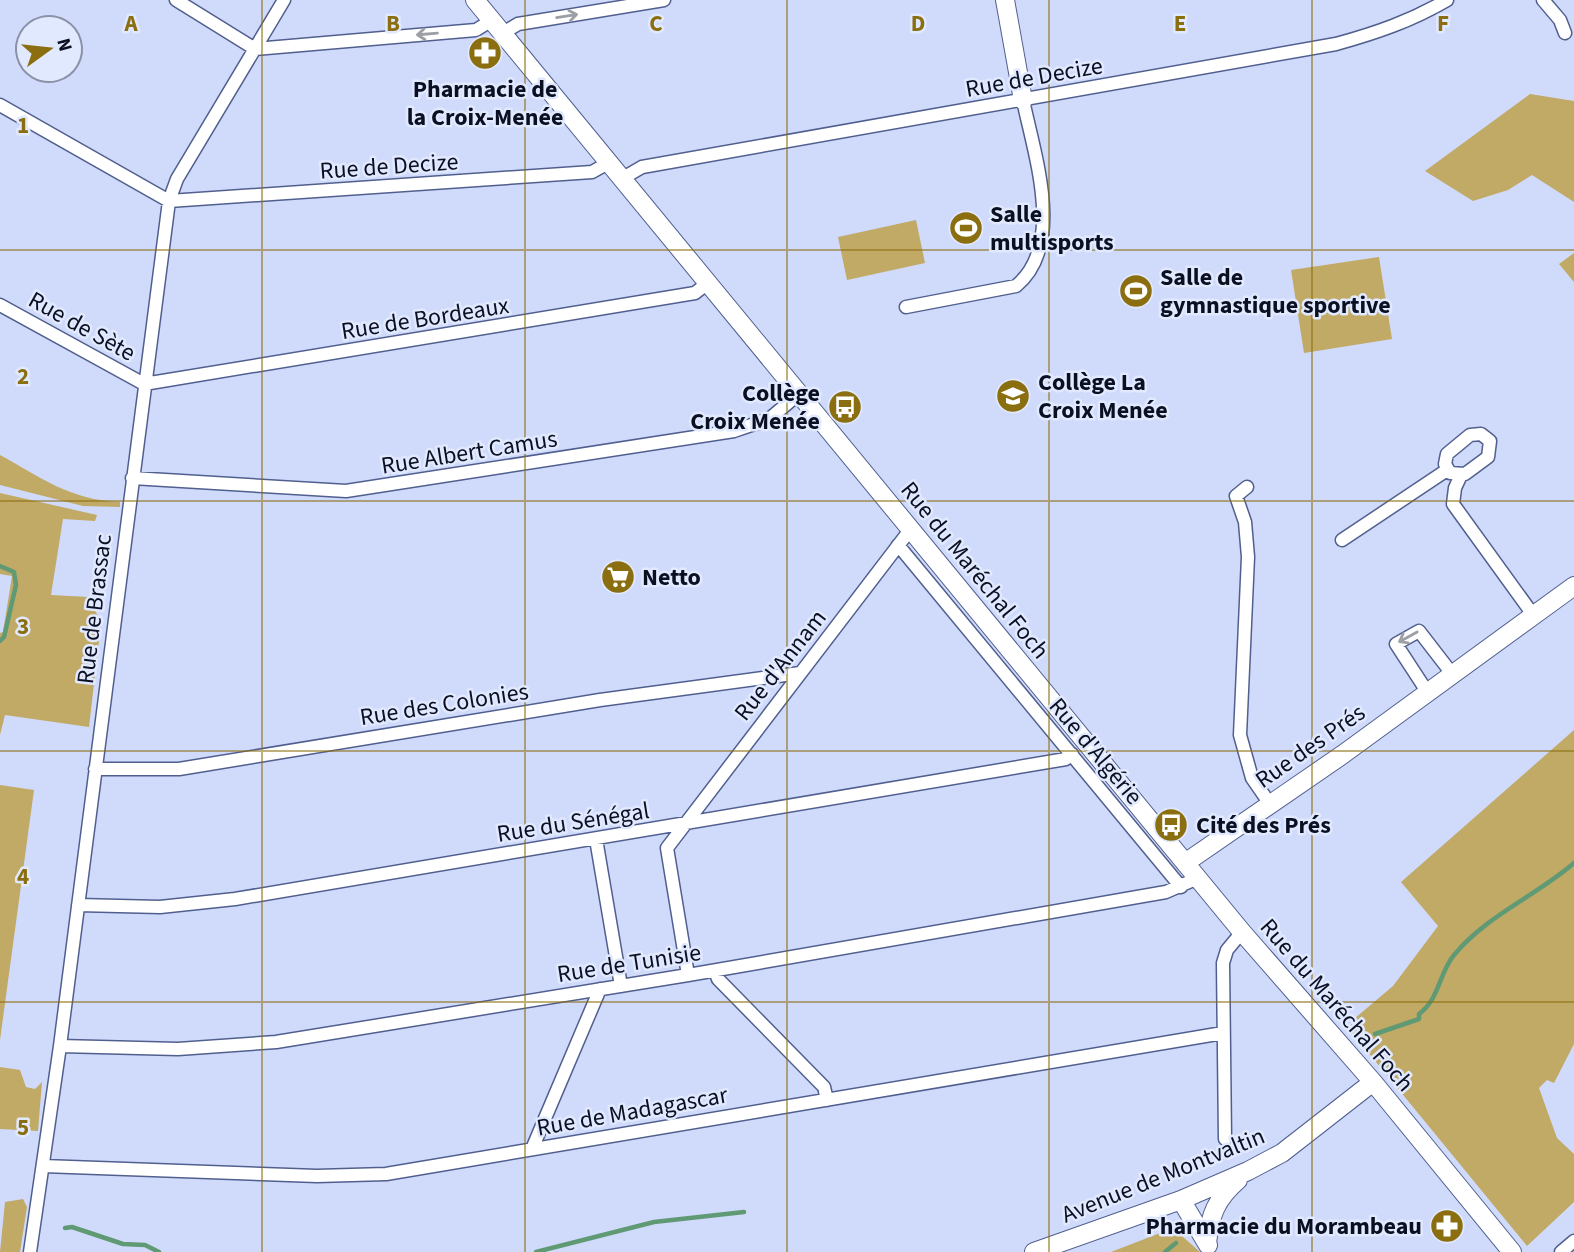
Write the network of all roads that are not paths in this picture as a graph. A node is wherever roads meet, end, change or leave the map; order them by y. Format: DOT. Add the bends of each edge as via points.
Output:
graph roads {
  1 [pos="176,0"];
  2 [pos="284,0"];
  3 [pos="475,0"];
  4 [pos="664,0"];
  5 [pos="1005,0"];
  6 [pos="1447,0"];
  7 [pos="1543,0"];
  8 [pos="497,27"];
  9 [pos="1565,33"];
  10 [pos="255,49"];
  11 [pos="1023,100"];
  12 [pos="0,105"];
  13 [pos="610,162"];
  14 [pos="623,178"];
  15 [pos="169,201"];
  16 [pos="709,282"];
  17 [pos="0,305"];
  18 [pos="906,307"];
  19 [pos="145,384"];
  20 [pos="800,393"];
  21 [pos="1447,470"];
  22 [pos="1461,475"];
  23 [pos="132,478"];
  24 [pos="1247,488"];
  25 [pos="910,530"];
  26 [pos="1342,540"];
  27 [pos="898,545"];
  28 [pos="1574,586"];
  29 [pos="1534,616"];
  30 [pos="800,673"];
  31 [pos="1453,675"];
  32 [pos="1428,693"];
  33 [pos="1072,754"];
  34 [pos="95,769"];
  35 [pos="1270,804"];
  36 [pos="683,825"];
  37 [pos="596,839"];
  38 [pos="1185,863"];
  39 [pos="1198,878"];
  40 [pos="1181,887"];
  41 [pos="78,905"];
  42 [pos="1242,932"];
  43 [pos="715,971"];
  44 [pos="688,975"];
  45 [pos="621,986"];
  46 [pos="600,989"];
  47 [pos="1223,1033"];
  48 [pos="60,1046"];
  49 [pos="1373,1082"];
  50 [pos="827,1100"];
  51 [pos="1225,1139"];
  52 [pos="532,1149"];
  53 [pos="43,1166"];
  54 [pos="1248,1171"];
  55 [pos="1181,1199"];
  56 [pos="1574,1241"];
  57 [pos="1209,1247"];
  58 [pos="30,1252"];
  59 [pos="1034,1252"];
  60 [pos="1512,1252"];
  61 [pos="1561,1252"];
  1 -- 10 [label="street"];
  2 -- 10 [label="street, Rue de Brassac"];
  3 -- 8 [label="main road, Rue du Maréchal Foch"];
  8 -- 4 [label="street, one-way"];
  5 -- 11 [label="main road"];
  6 -- 11 [label="street, Rue de Decize" via="1419,17 1336,44"];
  7 -- 9 [label="street"];
  8 -- 10 [label="street, one-way"];
  8 -- 13 [label="main road, Rue du Maréchal Foch"];
  10 -- 15 [label="street, Rue de Brassac" via="177,179"];
  11 -- 14 [label="street, Rue de Decize" via="636,168"];
  11 -- 18 [label="street" via="1044,229 1040,255 1029,276 1016,286"];
  12 -- 15 [label="street"];
  13 -- 14 [label="main road, Rue du Maréchal Foch"];
  13 -- 15 [label="street, Rue de Decize" via="592,172"];
  14 -- 16 [label="main road, Rue du Maréchal Foch"];
  15 -- 19 [label="street, Rue de Brassac"];
  16 -- 19 [label="street, Rue de Bordeaux" via="695,293"];
  16 -- 20 [label="main road, Rue du Maréchal Foch"];
  17 -- 19 [label="street, Rue de Sète"];
  19 -- 23 [label="street, Rue de Brassac"];
  20 -- 23 [label="street, Rue Albert Camus" via="769,419 734,431 346,491"];
  20 -- 25 [label="main road, Rue du Maréchal Foch"];
  21 -- 22 [label="street"];
  21 -- 22 [label="street" via="1445,458 1451,449 1475,433 1486,436 1492,447 1488,457"];
  21 -- 26 [label="street"];
  22 -- 29 [label="street" via="1454,504"];
  23 -- 34 [label="street, Rue de Brassac"];
  24 -- 35 [label="street" via="1236,496 1245,522 1248,557 1240,735 1252,778"];
  25 -- 27 [label="street, Rue d'Annam"];
  25 -- 38 [label="main road, Rue du Maréchal Foch"];
  27 -- 30 [label="street, Rue d'Annam"];
  27 -- 33 [label="street, Rue d'Algérie"];
  28 -- 29 [label="main road, Rue des Prés"];
  29 -- 31 [label="main road, Rue des Prés"];
  30 -- 34 [label="street, Rue des Colonies" via="574,704 179,769"];
  30 -- 36 [label="street, Rue d'Annam"];
  31 -- 32 [label="main road, Rue des Prés"];
  31 -- 32 [label="street, one-way" via="1419,631 1396,644"];
  32 -- 35 [label="main road, Rue des Prés"];
  33 -- 36 [label="street, Rue du Sénégal" via="1066,759"];
  33 -- 40 [label="street, Rue d'Algérie"];
  34 -- 41 [label="street, Rue de Brassac"];
  35 -- 38 [label="main road, Rue des Prés"];
  36 -- 37 [label="street, Rue du Sénégal"];
  36 -- 44 [label="street, Rue d'Annam" via="667,848"];
  37 -- 41 [label="street, Rue du Sénégal" via="235,899 160,907"];
  37 -- 45 [label="street"];
  38 -- 39 [label="main road, Rue du Maréchal Foch"];
  39 -- 40 [label="street, Rue de Tunisie"];
  39 -- 42 [label="main road, Rue du Maréchal Foch"];
  40 -- 43 [label="street, Rue de Tunisie"];
  41 -- 48 [label="street, Rue de Brassac"];
  42 -- 47 [label="street" via="1223,962"];
  42 -- 49 [label="main road, Rue du Maréchal Foch"];
  43 -- 44 [label="street, Rue de Tunisie"];
  43 -- 50 [label="street" via="824,1087"];
  44 -- 45 [label="street, Rue de Tunisie"];
  45 -- 46 [label="street, Rue de Tunisie"];
  46 -- 48 [label="street, Rue de Tunisie" via="245,1046"];
  46 -- 52 [label="street"];
  47 -- 50 [label="street, Rue de Madagascar"];
  47 -- 51 [label="street"];
  48 -- 53 [label="street, Rue de Brassac"];
  49 -- 54 [label="main road, Avenue de Montvaltin" via="1282,1153"];
  49 -- 60 [label="main road, Rue du Maréchal Foch"];
  50 -- 52 [label="street, Rue de Madagascar"];
  52 -- 53 [label="street, Rue de Madagascar" via="361,1176"];
  53 -- 58 [label="street, Rue de Brassac"];
  54 -- 55 [label="main road, Avenue de Montvaltin"];
  54 -- 57 [label="main road" via="1223,1192 1213,1208"];
  55 -- 57 [label="main road"];
  55 -- 59 [label="main road, Avenue de Montvaltin"];
  56 -- 61 [label="street"];
}
